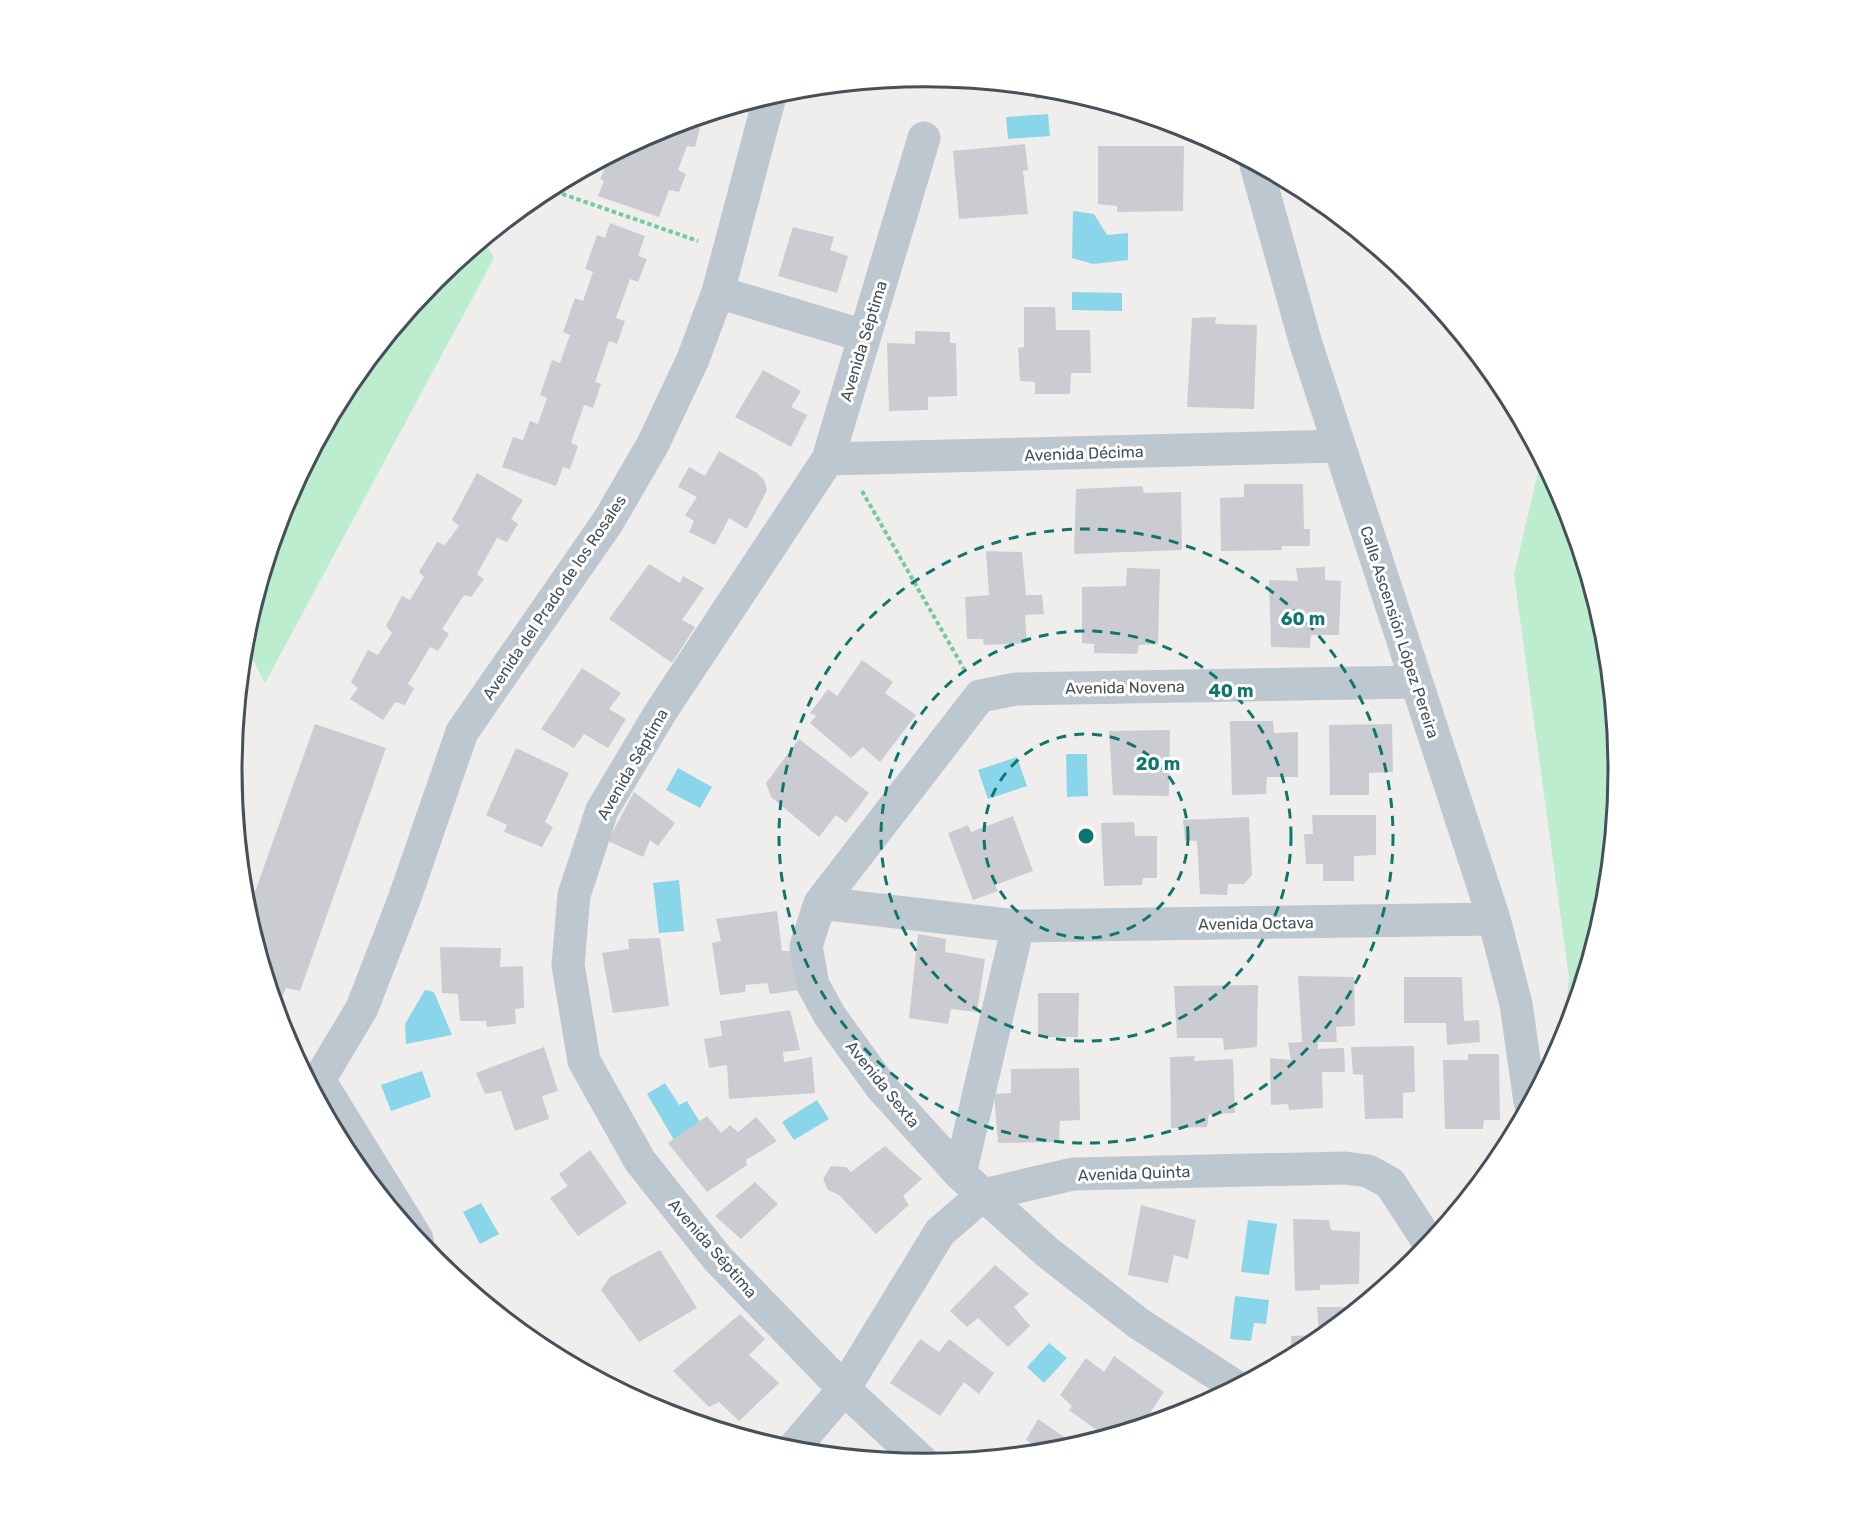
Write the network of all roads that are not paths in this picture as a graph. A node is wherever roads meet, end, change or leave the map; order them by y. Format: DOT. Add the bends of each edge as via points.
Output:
graph roads {
  1 [pos="768,105"];
  2 [pos="924,138"];
  3 [pos="1259,175"];
  4 [pos="718,292"];
  5 [pos="864,336"];
  6 [pos="1339,446"];
  7 [pos="836,459"];
  8 [pos="1416,682"];
  9 [pos="980,696"];
  10 [pos="820,903"];
  11 [pos="1494,919"];
  12 [pos="1017,926"];
  13 [pos="317,1081"];
  14 [pos="1528,1089"];
  15 [pos="329,1105"];
  16 [pos="374,1173"];
  17 [pos="971,1184"];
  18 [pos="1424,1235"];
  19 [pos="1229,1382"];
  20 [pos="844,1389"];
  21 [pos="799,1441"];
  22 [pos="913,1453"];
  1 -- 4 [label="street, Avenida del Prado de los Rosales"];
  2 -- 5 [label="street, Avenida Séptima"];
  3 -- 6 [label="street, Calle Ascensión López Pereira"];
  4 -- 5 [label="street"];
  4 -- 13 [label="street, Avenida del Prado de los Rosales" via="693,359 658,434 609,520 462,732 362,1008"];
  5 -- 7 [label="street, Avenida Séptima"];
  6 -- 7 [label="street, Avenida Décima"];
  6 -- 8 [label="street, Calle Ascensión López Pereira"];
  7 -- 20 [label="street, Avenida Séptima" via="660,713 602,810 574,895 568,965 584,1061 640,1161 718,1259"];
  8 -- 9 [label="street, Avenida Novena" via="1016,689"];
  8 -- 11 [label="street, Calle Ascensión López Pereira"];
  9 -- 10 [label="street, Avenida Sexta"];
  10 -- 12 [label="street, Avenida Octava"];
  10 -- 17 [label="street, Avenida Sexta" via="806,945 813,985 830,1016 882,1088"];
  11 -- 12 [label="street, Avenida Octava"];
  11 -- 14 [label="street, Calle Ascensión López Pereira" via="1516,1004"];
  12 -- 17 [label="street"];
  15 -- 16 [label="street"];
  17 -- 18 [label="street, Avenida Quinta" via="1073,1174 1345,1168 1368,1171 1389,1184"];
  17 -- 19 [label="street, Avenida Sexta" via="1047,1252 1137,1323"];
  17 -- 20 [label="street, Avenida Quinta"];
  20 -- 21 [label="street, Avenida Quinta"];
  20 -- 22 [label="street, Avenida Séptima"];
}
